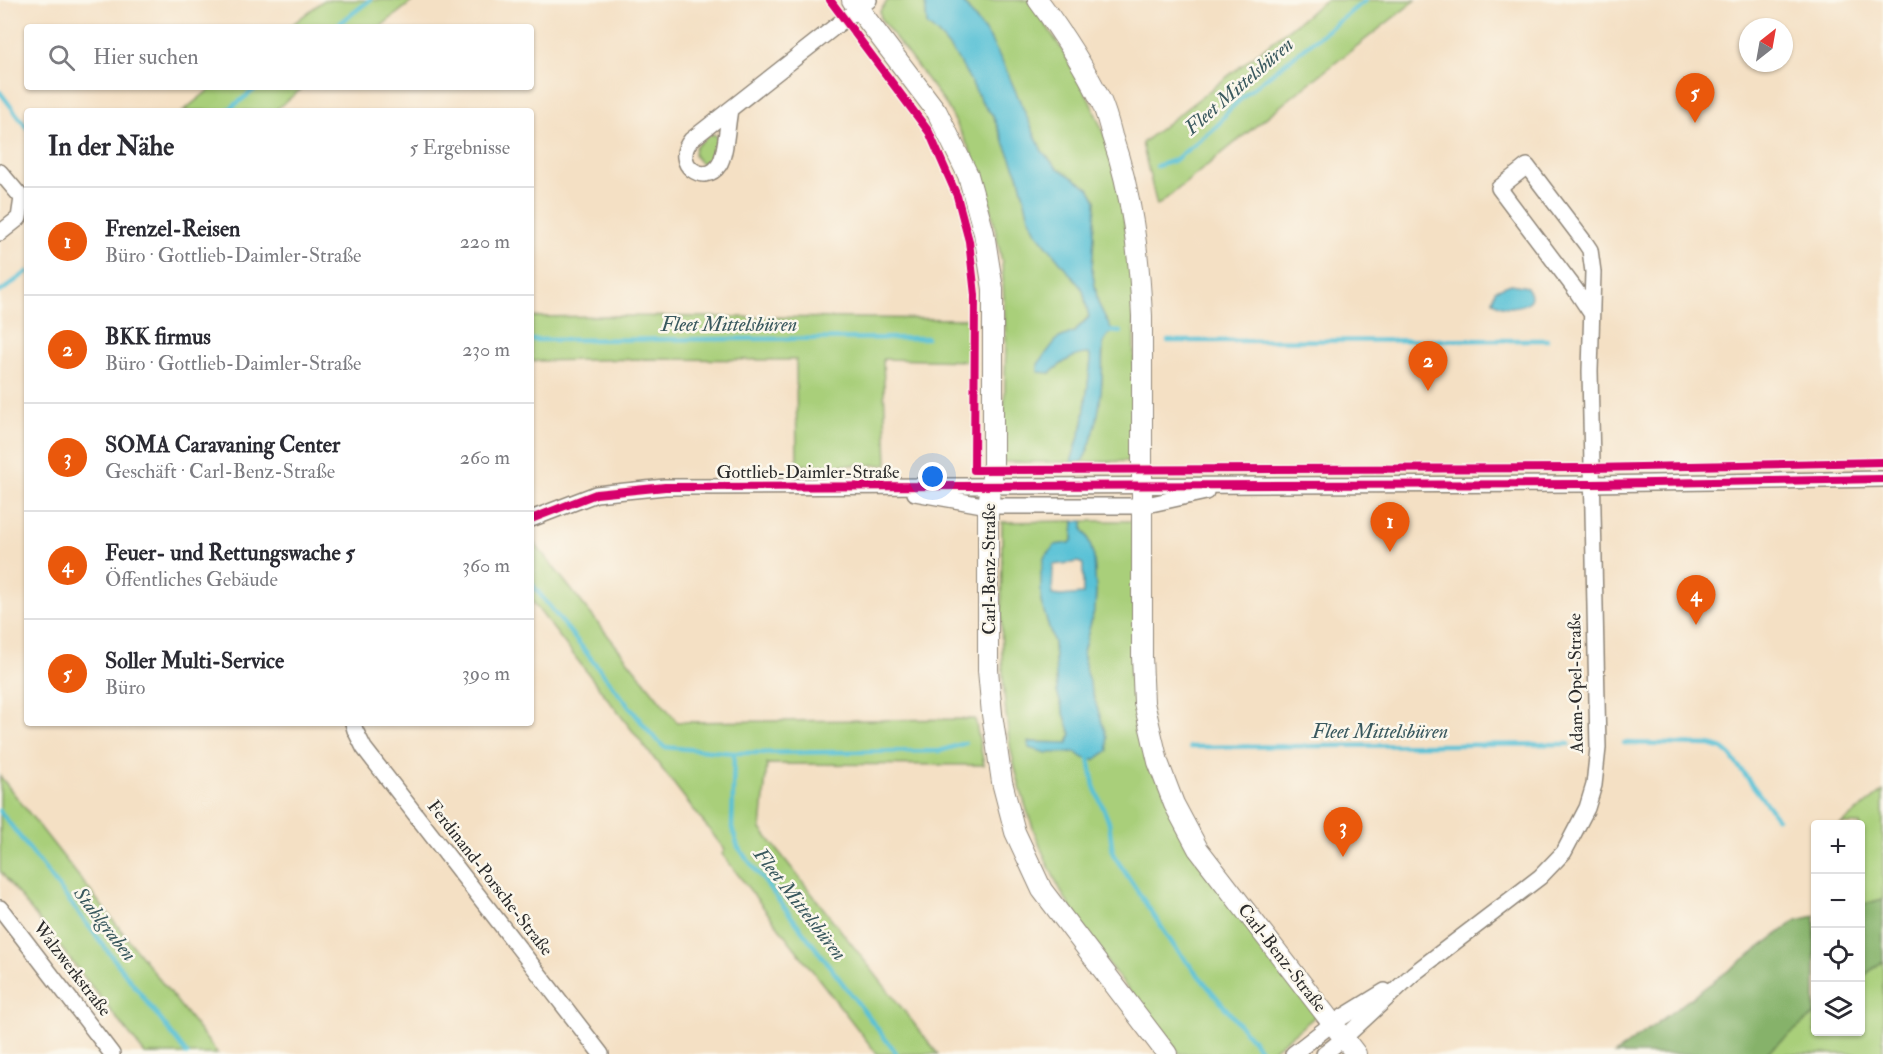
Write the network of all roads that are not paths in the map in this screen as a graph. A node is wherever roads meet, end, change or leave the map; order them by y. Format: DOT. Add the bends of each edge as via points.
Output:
graph roads {
  1 [pos="1038,0"];
  2 [pos="860,3"];
  3 [pos="730,110"];
  4 [pos="0,172"];
  5 [pos="0,233"];
  6 [pos="1591,313"];
  7 [pos="1883,479"];
  8 [pos="1593,484"];
  9 [pos="990,486"];
  10 [pos="1143,486"];
  11 [pos="1230,486"];
  12 [pos="889,487"];
  13 [pos="988,506"];
  14 [pos="1142,506"];
  15 [pos="534,518"];
  16 [pos="353,726"];
  17 [pos="0,908"];
  18 [pos="1344,1039"];
  19 [pos="112,1054"];
  20 [pos="601,1054"];
  21 [pos="1167,1054"];
  22 [pos="1293,1054"];
  23 [pos="1324,1054"];
  1 -- 10 [label="street, Carl-Benz-Straße" via="1101,102 1121,161 1140,270"];
  2 -- 3 [label="street"];
  2 -- 9 [label="street, Carl-Benz-Straße" via="937,112 968,175 984,233 993,289"];
  4 -- 5 [label="street" via="22,198 19,218"];
  6 -- 6 [label="street, Adam-Opel-Straße" via="1590,250 1527,166 1499,188"];
  6 -- 8 [label="street, Adam-Opel-Straße"];
  7 -- 8 [label="street, Gottlieb-Daimler-Straße"];
  8 -- 11 [label="street, Gottlieb-Daimler-Straße"];
  8 -- 18 [label="street, Adam-Opel-Straße" via="1598,748 1587,808 1564,852 1540,877 1413,974"];
  9 -- 10 [label="street, Gottlieb-Daimler-Straße"];
  9 -- 12 [label="street, Gottlieb-Daimler-Straße"];
  9 -- 13 [label="street, Carl-Benz-Straße"];
  10 -- 11 [label="street, Gottlieb-Daimler-Straße"];
  10 -- 14 [label="street, Carl-Benz-Straße"];
  11 -- 14 [label="street, Gottlieb-Daimler-Straße"];
  12 -- 13 [label="street, Gottlieb-Daimler-Straße"];
  12 -- 15 [label="street, Gottlieb-Daimler-Straße" via="665,487 596,494"];
  13 -- 14 [label="street, Gottlieb-Daimler-Straße"];
  13 -- 21 [label="street, Carl-Benz-Straße" via="988,670 1002,783 1015,832 1042,890"];
  14 -- 18 [label="street, Carl-Benz-Straße" via="1144,703 1158,762 1174,804 1198,849"];
  16 -- 20 [label="street, Ferdinand-Porsche-Straße" via="364,748"];
  17 -- 19 [label="street, Walzwerkstraße"];
  18 -- 22 [label="street"];
  18 -- 23 [label="street"];
}
